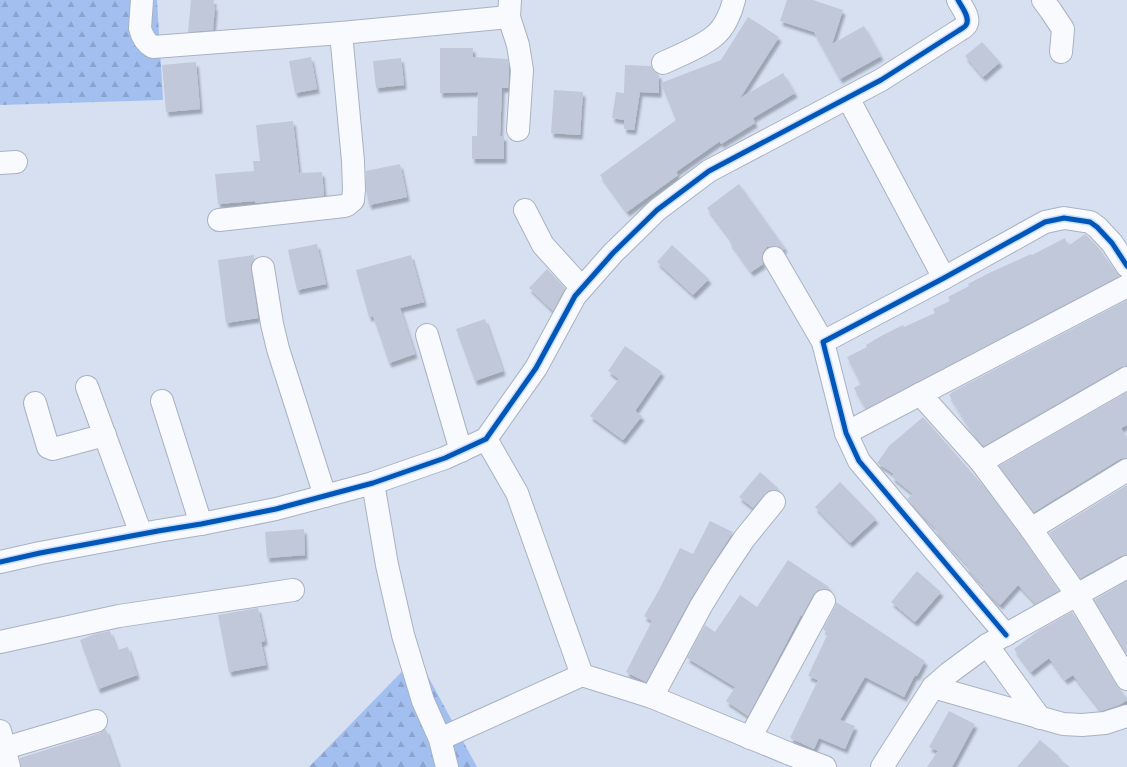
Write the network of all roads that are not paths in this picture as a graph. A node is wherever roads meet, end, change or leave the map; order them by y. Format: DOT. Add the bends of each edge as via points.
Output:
graph roads {
  1 [pos="142,0"];
  2 [pos="734,0"];
  3 [pos="958,0"];
  4 [pos="1043,0"];
  5 [pos="510,9"];
  6 [pos="341,33"];
  7 [pos="1061,52"];
  8 [pos="664,63"];
  9 [pos="848,98"];
  10 [pos="518,130"];
  11 [pos="525,210"];
  12 [pos="219,220"];
  13 [pos="774,258"];
  14 [pos="1127,266"];
  15 [pos="262,268"];
  16 [pos="944,278"];
  17 [pos="1127,286"];
  18 [pos="582,288"];
  19 [pos="427,335"];
  20 [pos="823,342"];
  21 [pos="1127,378"];
  22 [pos="87,387"];
  23 [pos="920,394"];
  24 [pos="162,401"];
  25 [pos="35,403"];
  26 [pos="846,433"];
  27 [pos="105,435"];
  28 [pos="486,439"];
  29 [pos="461,451"];
  30 [pos="981,462"];
  31 [pos="1127,470"];
  32 [pos="373,483"];
  33 [pos="325,496"];
  34 [pos="774,502"];
  35 [pos="201,524"];
  36 [pos="1031,529"];
  37 [pos="141,534"];
  38 [pos="0,562"];
  39 [pos="1127,567"];
  40 [pos="293,590"];
  41 [pos="1077,594"];
  42 [pos="824,601"];
  43 [pos="1006,635"];
  44 [pos="0,642"];
  45 [pos="987,645"];
  46 [pos="582,675"];
  47 [pos="1127,679"];
  48 [pos="933,687"];
  49 [pos="652,698"];
  50 [pos="1127,716"];
  51 [pos="1040,718"];
  52 [pos="96,722"];
  53 [pos="1105,722"];
  54 [pos="1127,733"];
  55 [pos="750,738"];
  56 [pos="440,739"];
  57 [pos="5,749"];
  58 [pos="447,767"];
  59 [pos="825,767"];
  60 [pos="882,767"];
  1 -- 6 [label="street" via="140,28 143,38 153,47"];
  2 -- 8 [label="street" via="723,27 714,37"];
  3 -- 9 [label="street" via="967,17 966,25 881,80"];
  4 -- 7 [label="street" via="1063,29"];
  5 -- 6 [label="street"];
  5 -- 10 [label="street" via="522,70"];
  6 -- 12 [label="street" via="353,161 353,200 344,206"];
  9 -- 16 [label="street"];
  9 -- 18 [label="street" via="708,171 657,210"];
  11 -- 18 [label="street" via="543,245"];
  13 -- 20 [label="street"];
  14 -- 16 [label="street" via="1112,242 1097,226 1090,222 1064,218 1045,222"];
  15 -- 33 [label="street" via="278,349"];
  16 -- 20 [label="street"];
  17 -- 23 [label="street"];
  18 -- 28 [label="street" via="575,296 536,368"];
  19 -- 29 [label="street"];
  20 -- 26 [label="street"];
  21 -- 30 [label="street"];
  22 -- 27 [label="street"];
  23 -- 26 [label="street"];
  23 -- 30 [label="street"];
  24 -- 35 [label="street"];
  25 -- 27 [label="street" via="50,448"];
  26 -- 43 [label="street" via="866,470"];
  27 -- 37 [label="street"];
  28 -- 29 [label="street"];
  28 -- 46 [label="street" via="517,493"];
  29 -- 32 [label="street"];
  30 -- 36 [label="street"];
  31 -- 36 [label="street"];
  32 -- 33 [label="street"];
  32 -- 56 [label="street" via="387,565 403,635 423,701"];
  33 -- 35 [label="street"];
  34 -- 49 [label="street" via="744,539 705,600"];
  35 -- 37 [label="street"];
  36 -- 41 [label="street"];
  37 -- 38 [label="street"];
  39 -- 41 [label="street"];
  40 -- 44 [label="street" via="120,616"];
  41 -- 43 [label="street"];
  41 -- 47 [label="street"];
  42 -- 55 [label="street"];
  43 -- 45 [label="street"];
  45 -- 48 [label="street"];
  45 -- 51 [label="street"];
  46 -- 49 [label="street"];
  46 -- 56 [label="street"];
  48 -- 51 [label="street"];
  48 -- 60 [label="street"];
  49 -- 55 [label="street"];
  50 -- 53 [label="street"];
  51 -- 53 [label="street" via="1063,724"];
  52 -- 57 [label="street"];
  53 -- 54 [label="street"];
  55 -- 59 [label="street"];
  56 -- 58 [label="street"];
}
